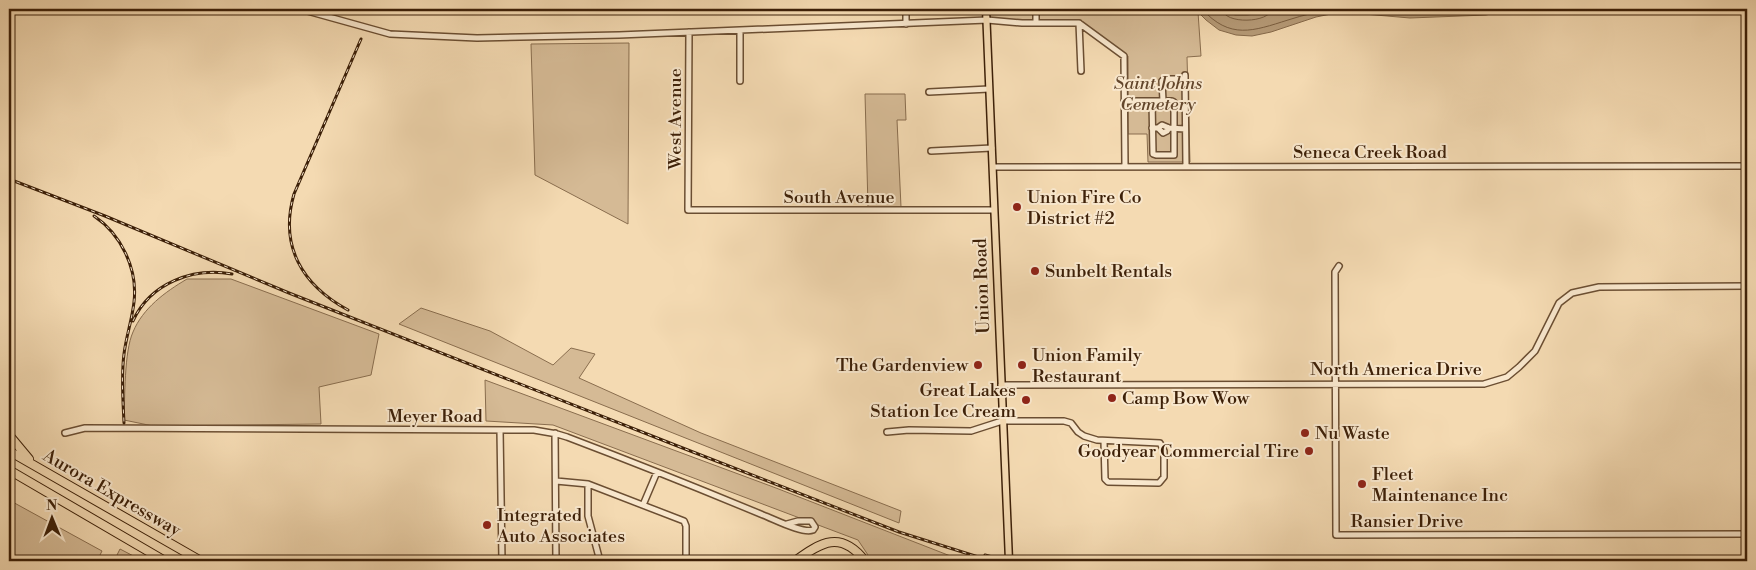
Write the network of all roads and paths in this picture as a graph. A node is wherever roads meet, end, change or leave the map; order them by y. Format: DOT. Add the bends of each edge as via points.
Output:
graph roads {
  1 [pos="300,9"];
  2 [pos="906,9"];
  3 [pos="986,9"];
  4 [pos="1036,9"];
  5 [pos="987,20"];
  6 [pos="1079,22"];
  7 [pos="1036,23"];
  8 [pos="906,24"];
  9 [pos="740,30"];
  10 [pos="689,32"];
  11 [pos="1081,71"];
  12 [pos="740,81"];
  13 [pos="989,89"];
  14 [pos="929,92"];
  15 [pos="1124,101"];
  16 [pos="1152,101"];
  17 [pos="1163,101"];
  18 [pos="1155,128"];
  19 [pos="1172,128"];
  20 [pos="1185,129"];
  21 [pos="992,148"];
  22 [pos="931,151"];
  23 [pos="1125,166"];
  24 [pos="1186,166"];
  25 [pos="1747,166"];
  26 [pos="993,167"];
  27 [pos="688,205"];
  28 [pos="994,210"];
  29 [pos="1339,266"];
  30 [pos="1747,286"];
  31 [pos="1334,383"];
  32 [pos="1001,385"];
  33 [pos="1002,421"];
  34 [pos="500,430"];
  35 [pos="887,432"];
  36 [pos="65,433"];
  37 [pos="555,433"];
  38 [pos="9,436"];
  39 [pos="1104,441"];
  40 [pos="9,451"];
  41 [pos="9,470"];
  42 [pos="657,472"];
  43 [pos="53,476"];
  44 [pos="556,481"];
  45 [pos="588,484"];
  46 [pos="643,505"];
  47 [pos="787,524"];
  48 [pos="1747,534"];
  49 [pos="165,561"];
  50 [pos="201,561"];
  51 [pos="502,561"];
  52 [pos="556,561"];
  53 [pos="600,561"];
  54 [pos="686,561"];
  55 [pos="795,561"];
  56 [pos="806,561"];
  57 [pos="863,561"];
  58 [pos="1009,561"];
  1 -- 10 [label="street" via="390,34 512,38"];
  2 -- 8 [label="street"];
  3 -- 5 [label="main road, Union Road"];
  4 -- 7 [label="street"];
  5 -- 7 [label="street"];
  5 -- 8 [label="street"];
  5 -- 13 [label="main road, Union Road"];
  6 -- 7 [label="street"];
  6 -- 11 [label="street"];
  6 -- 15 [label="street" via="1124,56"];
  8 -- 9 [label="street"];
  9 -- 10 [label="street"];
  9 -- 12 [label="street"];
  10 -- 27 [label="street, West Avenue"];
  13 -- 14 [label="street"];
  13 -- 21 [label="main road, Union Road"];
  15 -- 16 [label="street"];
  15 -- 23 [label="street"];
  16 -- 17 [label="street"];
  16 -- 18 [label="street"];
  17 -- 19 [label="street" via="1174,102"];
  17 -- 20 [label="street" via="1162,81 1185,77"];
  18 -- 19 [label="street" via="1162,124"];
  18 -- 19 [label="street" via="1153,154 1172,156 1175,153"];
  19 -- 20 [label="street"];
  20 -- 24 [label="street"];
  21 -- 22 [label="street"];
  21 -- 26 [label="main road, Union Road"];
  23 -- 24 [label="street, Seneca Creek Road"];
  23 -- 26 [label="street, Seneca Creek Road"];
  24 -- 25 [label="street, Seneca Creek Road"];
  26 -- 28 [label="main road, Union Road"];
  27 -- 28 [label="street, South Avenue" via="688,210"];
  28 -- 32 [label="main road, Union Road"];
  29 -- 31 [label="street, Ransier Drive" via="1335,272"];
  30 -- 31 [label="street, North America Drive" via="1599,287 1572,293 1559,303 1535,350 1519,367 1507,377 1484,384"];
  31 -- 32 [label="street, North America Drive"];
  31 -- 48 [label="street, Ransier Drive" via="1336,535"];
  32 -- 33 [label="main road, Union Road"];
  33 -- 35 [label="street" via="971,431"];
  33 -- 39 [label="street" via="1064,421 1071,423 1084,436"];
  33 -- 58 [label="main road, Union Road"];
  34 -- 36 [label="street, Meyer Road" via="86,428"];
  34 -- 37 [label="street, Meyer Road"];
  34 -- 51 [label="street"];
  37 -- 42 [label="street, Meyer Road"];
  37 -- 44 [label="street"];
  38 -- 43 [label="highway" via="26,456"];
  39 -- 39 [label="street" via="1160,443 1164,451 1164,478 1159,483 1108,482 1105,479"];
  40 -- 43 [label="highway, Aurora Expressway"];
  41 -- 49 [label="highway, Aurora Expressway"];
  42 -- 46 [label="street"];
  42 -- 47 [label="street, Meyer Road"];
  43 -- 50 [label="highway, Aurora Expressway"];
  44 -- 45 [label="street"];
  44 -- 52 [label="street"];
  45 -- 46 [label="street"];
  45 -- 53 [label="street" via="588,516"];
  46 -- 54 [label="street" via="684,521"];
  47 -- 47 [label="street, Meyer Road" via="806,520 811,521 814,527 808,532"];
  55 -- 57 [label="highway" via="819,545 835,542 854,549"];
  56 -- 57 [label="highway" via="827,546 850,550"];
}
